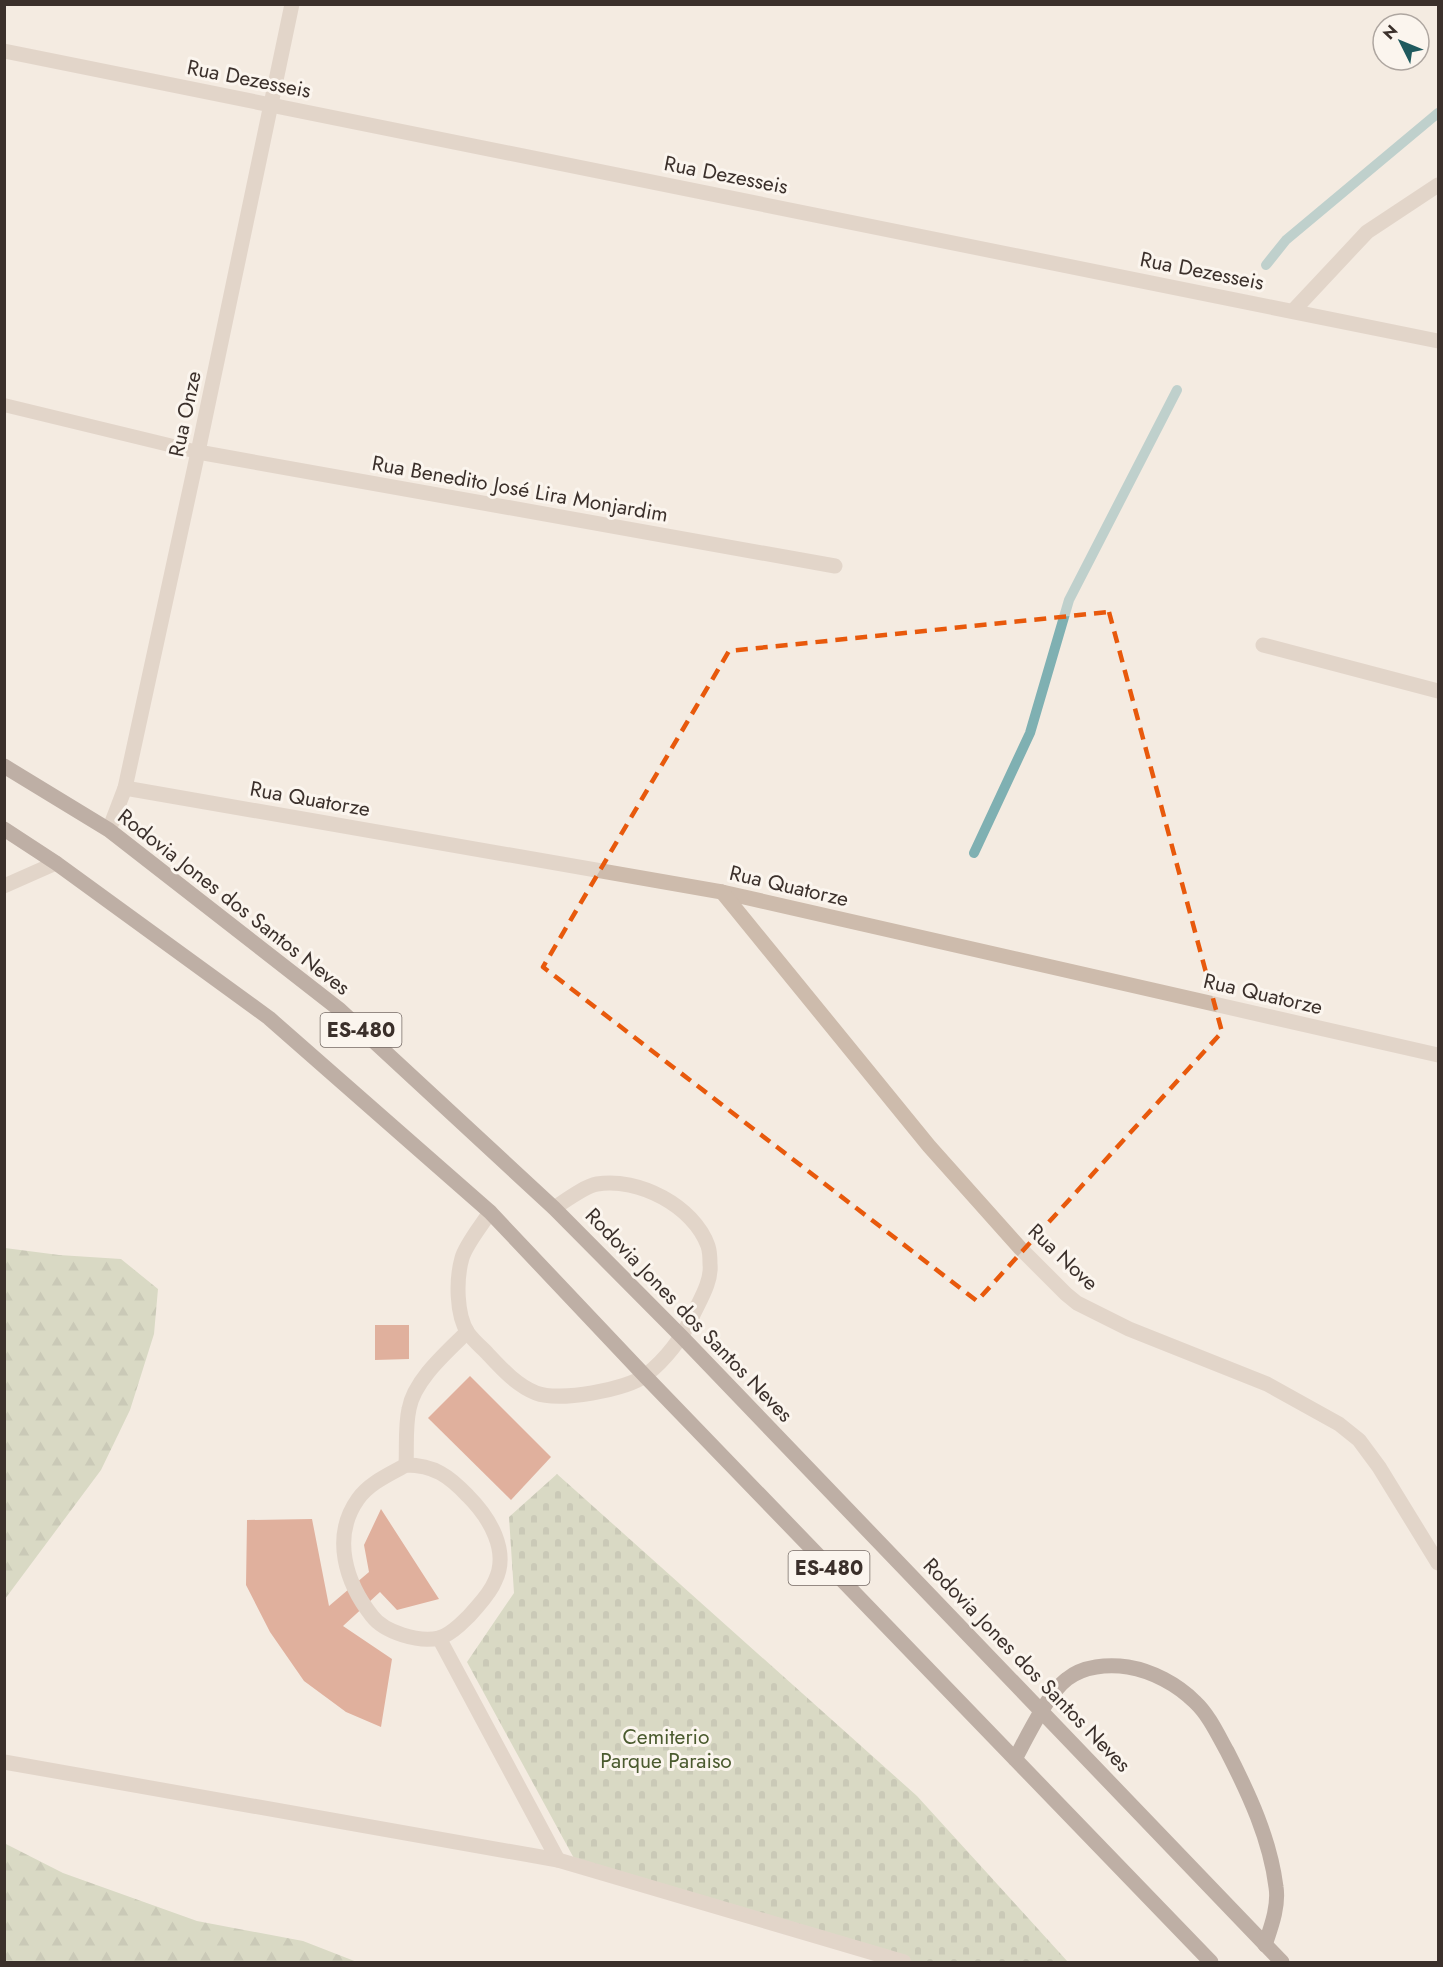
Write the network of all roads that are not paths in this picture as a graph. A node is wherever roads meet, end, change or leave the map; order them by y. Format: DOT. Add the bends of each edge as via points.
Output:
graph roads {
  1 [pos="292,4"];
  2 [pos="4,51"];
  3 [pos="270,104"];
  4 [pos="1438,185"];
  5 [pos="1293,311"];
  6 [pos="1438,340"];
  7 [pos="4,405"];
  8 [pos="198,453"];
  9 [pos="835,566"];
  10 [pos="1263,645"];
  11 [pos="1438,691"];
  12 [pos="4,765"];
  13 [pos="124,788"];
  14 [pos="4,829"];
  15 [pos="109,830"];
  16 [pos="56,863"];
  17 [pos="4,886"];
  18 [pos="722,892"];
  19 [pos="1438,1055"];
  20 [pos="554,1208"];
  21 [pos="490,1212"];
  22 [pos="467,1332"];
  23 [pos="682,1337"];
  24 [pos="645,1376"];
  25 [pos="406,1465"];
  26 [pos="1438,1563"];
  27 [pos="439,1638"];
  28 [pos="1042,1710"];
  29 [pos="1015,1758"];
  30 [pos="4,1762"];
  31 [pos="558,1860"];
  32 [pos="1265,1945"];
  33 [pos="904,1962"];
  34 [pos="1211,1962"];
  35 [pos="1282,1962"];
  1 -- 3 [label="street, Rua Onze"];
  2 -- 3 [label="street, Rua Dezesseis"];
  3 -- 5 [label="street, Rua Dezesseis"];
  3 -- 8 [label="street, Rua Onze"];
  4 -- 5 [label="street" via="1367,232"];
  5 -- 6 [label="street, Rua Dezesseis"];
  7 -- 8 [label="lane"];
  8 -- 9 [label="street, Rua Benedito José Lira Monjardim"];
  8 -- 13 [label="street, Rua Onze"];
  10 -- 11 [label="street"];
  12 -- 15 [label="main road, Rodovia Jones dos Santos Neves / ES-480"];
  13 -- 15 [label="street, Rua Onze"];
  13 -- 18 [label="street, Rua Quatorze"];
  14 -- 16 [label="main road, ES-480"];
  15 -- 20 [label="main road, Rodovia Jones dos Santos Neves / ES-480" via="340,1010"];
  16 -- 17 [label="street"];
  16 -- 21 [label="main road, ES-480" via="269,1018"];
  18 -- 19 [label="street, Rua Quatorze"];
  18 -- 26 [label="street, Rua Nove" via="929,1146 1066,1294 1129,1329 1268,1384 1339,1424 1359,1440 1379,1467"];
  20 -- 23 [label="main road, Rodovia Jones dos Santos Neves / ES-480"];
  20 -- 23 [label="street" via="595,1184 624,1182 643,1187 687,1216 709,1247 711,1270"];
  21 -- 22 [label="street" via="462,1257 457,1298"];
  21 -- 24 [label="main road, ES-480"];
  22 -- 24 [label="street" via="501,1368 537,1394 573,1396 614,1388"];
  22 -- 25 [label="street" via="435,1363 415,1393 409,1408"];
  23 -- 24 [label="street"];
  23 -- 28 [label="main road, Rodovia Jones dos Santos Neves / ES-480"];
  24 -- 29 [label="main road, ES-480"];
  25 -- 27 [label="street" via="423,1465 457,1485 491,1524 498,1543 501,1562 492,1587 468,1619"];
  25 -- 27 [label="street" via="375,1483 358,1499 344,1533 347,1572 355,1593 374,1619 411,1638"];
  27 -- 31 [label="street"];
  28 -- 29 [label="main road"];
  28 -- 32 [label="main road, Rodovia Jones dos Santos Neves / ES-480"];
  28 -- 32 [label="main road" via="1066,1679 1083,1670 1115,1665 1145,1670 1196,1702 1242,1781 1268,1850 1277,1890"];
  29 -- 34 [label="main road, ES-480"];
  30 -- 31 [label="street"];
  31 -- 33 [label="street"];
  32 -- 35 [label="main road, Rodovia Jones dos Santos Neves / ES-480"];
}
